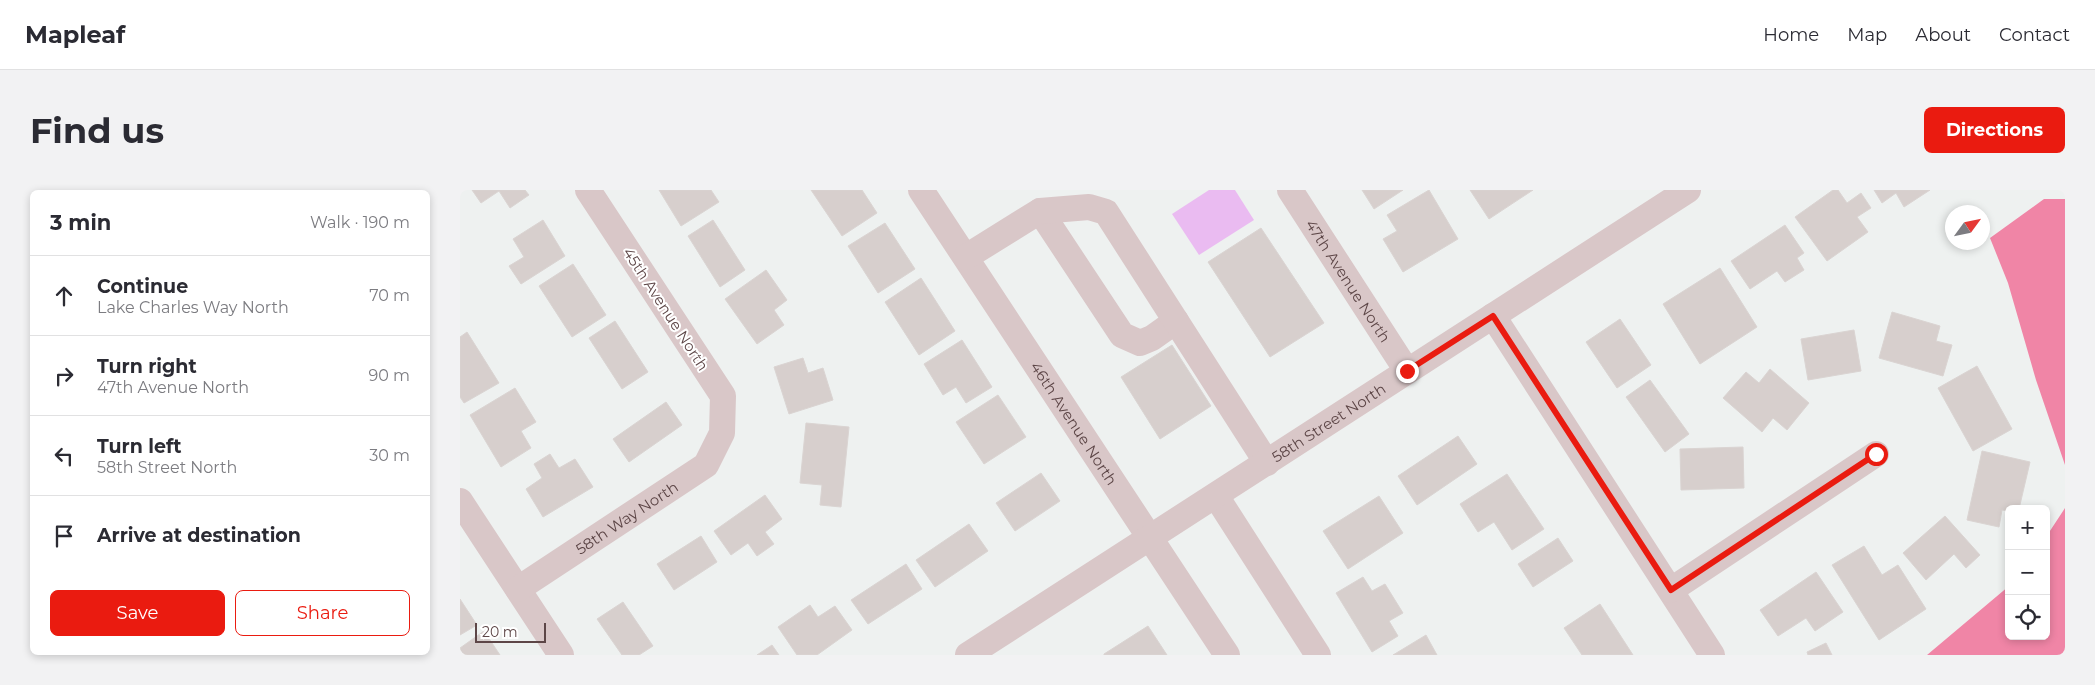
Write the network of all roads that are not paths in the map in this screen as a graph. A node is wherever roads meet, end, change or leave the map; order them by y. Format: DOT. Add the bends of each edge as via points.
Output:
graph roads {
  1 [pos="588,190"];
  2 [pos="921,190"];
  3 [pos="1290,190"];
  4 [pos="1688,190"];
  5 [pos="1040,211"];
  6 [pos="966,257"];
  7 [pos="1493,316"];
  8 [pos="1176,321"];
  9 [pos="1407,371"];
  10 [pos="722,434"];
  11 [pos="1876,454"];
  12 [pos="1267,463"];
  13 [pos="1216,496"];
  14 [pos="460,501"];
  15 [pos="1151,538"];
  16 [pos="518,589"];
  17 [pos="1671,590"];
  18 [pos="561,655"];
  19 [pos="968,655"];
  20 [pos="1227,655"];
  21 [pos="1318,655"];
  22 [pos="1712,655"];
  1 -- 10 [label="street, 45th Avenue North" via="723,396"];
  2 -- 6 [label="street, 46th Avenue North"];
  3 -- 9 [label="street, 47th Avenue North"];
  4 -- 7 [label="street, 58th Street North"];
  5 -- 6 [label="street"];
  5 -- 8 [label="street" via="1089,207 1106,212"];
  5 -- 8 [label="street" via="1122,335 1140,342 1152,338"];
  6 -- 15 [label="street, 46th Avenue North"];
  7 -- 9 [label="street, 58th Street North"];
  7 -- 17 [label="street"];
  8 -- 12 [label="street"];
  9 -- 12 [label="street, 58th Street North"];
  10 -- 16 [label="street, 58th Way North" via="706,465"];
  11 -- 17 [label="street"];
  12 -- 13 [label="street, 58th Street North"];
  13 -- 15 [label="street, 58th Street North"];
  13 -- 21 [label="street"];
  14 -- 16 [label="street"];
  15 -- 19 [label="street, 58th Street North"];
  15 -- 20 [label="street, 46th Avenue North"];
  16 -- 18 [label="street"];
  17 -- 22 [label="street"];
}
